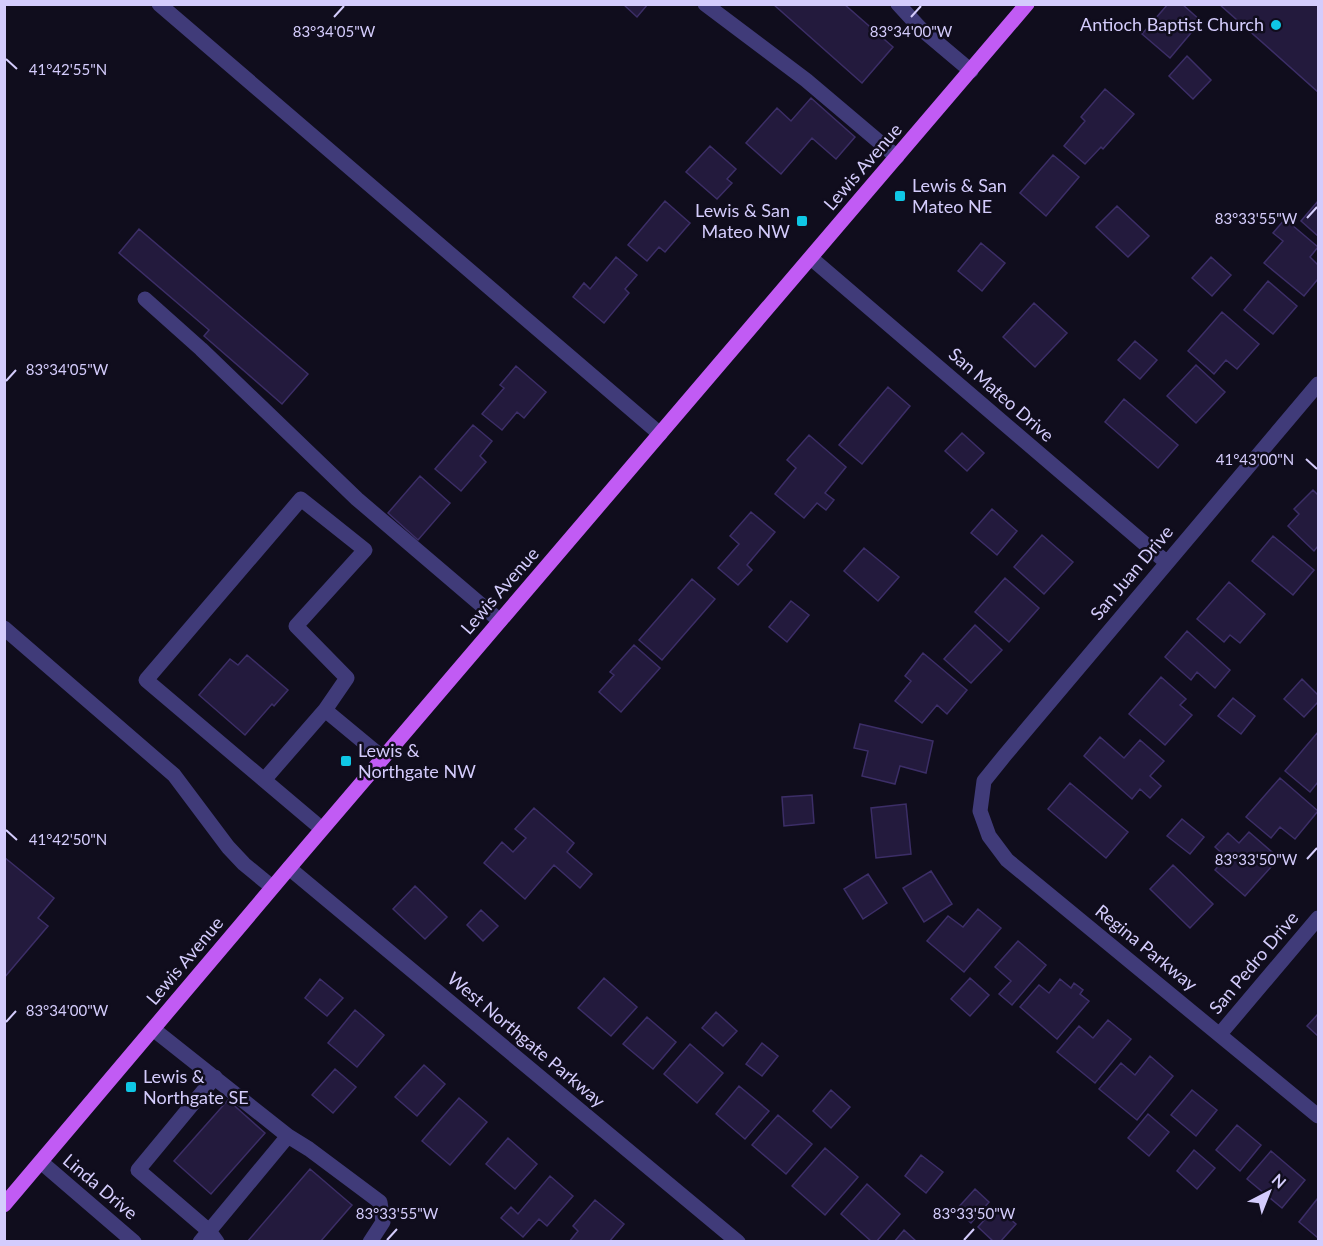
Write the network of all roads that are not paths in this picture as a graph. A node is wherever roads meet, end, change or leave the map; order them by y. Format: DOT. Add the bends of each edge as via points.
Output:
graph roads {
  1 [pos="159,4"];
  2 [pos="705,4"];
  3 [pos="898,4"];
  4 [pos="1027,4"];
  5 [pos="971,71"];
  6 [pos="897,157"];
  7 [pos="811,258"];
  8 [pos="145,299"];
  9 [pos="1318,384"];
  10 [pos="660,434"];
  11 [pos="1166,562"];
  12 [pos="500,621"];
  13 [pos="4,628"];
  14 [pos="325,710"];
  15 [pos="383,758"];
  16 [pos="264,780"];
  17 [pos="983,792"];
  18 [pos="322,829"];
  19 [pos="289,868"];
  20 [pos="272,887"];
  21 [pos="1318,918"];
  22 [pos="153,1029"];
  23 [pos="1220,1034"];
  24 [pos="215,1077"];
  25 [pos="1318,1116"];
  26 [pos="288,1136"];
  27 [pos="41,1162"];
  28 [pos="4,1204"];
  29 [pos="209,1238"];
  30 [pos="134,1242"];
  31 [pos="370,1242"];
  32 [pos="738,1242"];
  1 -- 10 [label="street"];
  2 -- 6 [label="street" via="806,80"];
  3 -- 5 [label="street"];
  4 -- 5 [label="main road, Lewis Avenue"];
  5 -- 6 [label="main road, Lewis Avenue"];
  6 -- 7 [label="main road, Lewis Avenue"];
  7 -- 10 [label="main road, Lewis Avenue"];
  7 -- 11 [label="street, San Mateo Drive"];
  8 -- 12 [label="street" via="357,499"];
  9 -- 11 [label="street, San Juan Drive"];
  10 -- 12 [label="main road, Lewis Avenue"];
  11 -- 17 [label="street, San Juan Drive" via="1005,754 984,781"];
  12 -- 15 [label="main road, Lewis Avenue"];
  13 -- 20 [label="street" via="174,775 228,847"];
  14 -- 15 [label="street"];
  14 -- 16 [label="street"];
  14 -- 16 [label="street" via="347,678 296,626 365,550 302,499 146,681"];
  15 -- 18 [label="main road, Lewis Avenue"];
  16 -- 18 [label="street"];
  17 -- 23 [label="street, Regina Parkway" via="980,811 989,836 1007,860"];
  18 -- 19 [label="main road, Lewis Avenue"];
  19 -- 20 [label="main road, Lewis Avenue"];
  19 -- 32 [label="street, West Northgate Parkway"];
  20 -- 22 [label="main road, Lewis Avenue"];
  21 -- 23 [label="street, San Pedro Drive"];
  22 -- 24 [label="street"];
  22 -- 27 [label="main road, Lewis Avenue"];
  23 -- 25 [label="street, Regina Parkway"];
  24 -- 26 [label="street"];
  24 -- 29 [label="street" via="138,1170"];
  26 -- 29 [label="street"];
  26 -- 31 [label="street" via="380,1202 383,1222"];
  27 -- 28 [label="main road, Lewis Avenue"];
  27 -- 30 [label="street, Linda Drive"];
}
